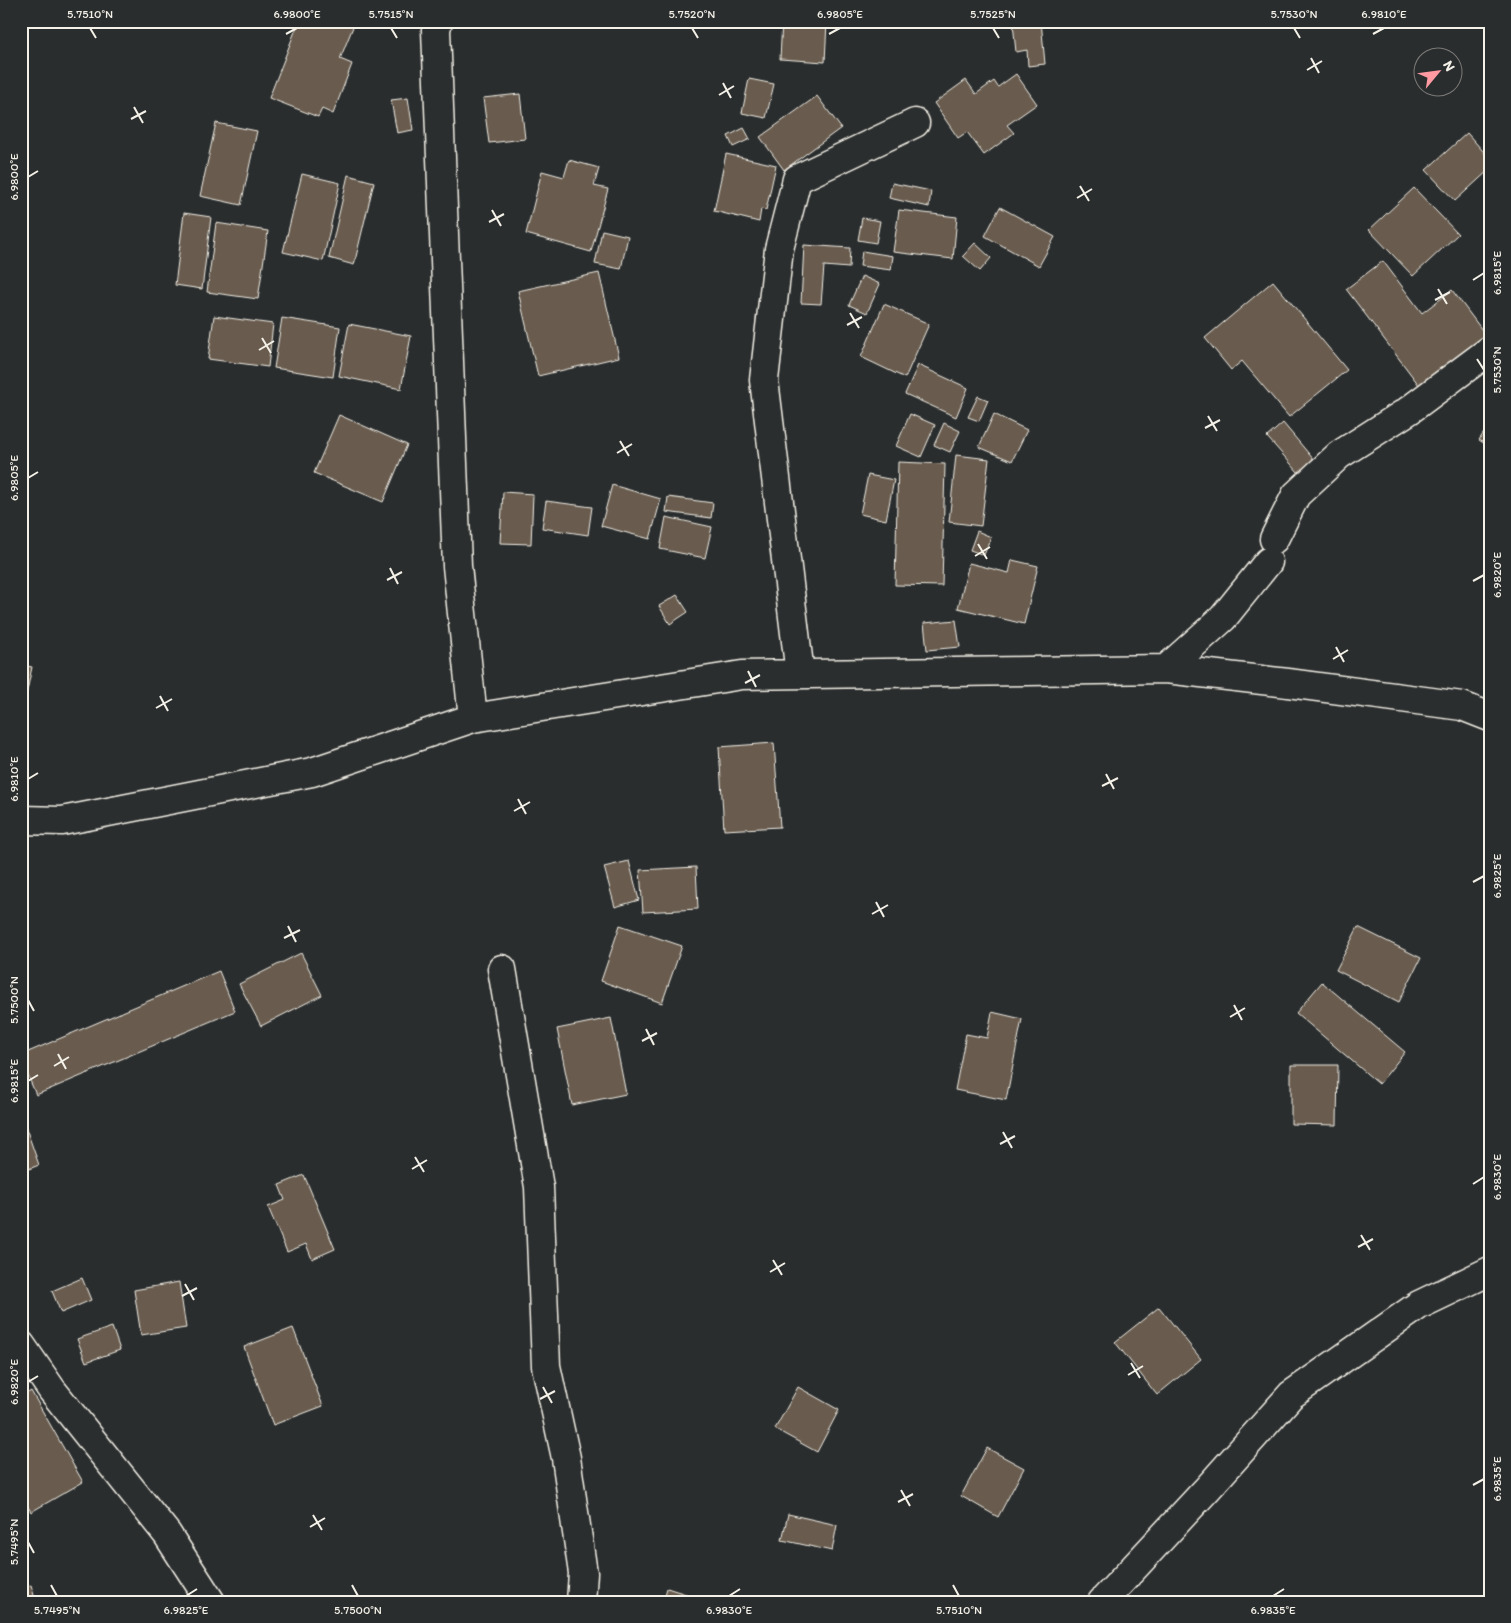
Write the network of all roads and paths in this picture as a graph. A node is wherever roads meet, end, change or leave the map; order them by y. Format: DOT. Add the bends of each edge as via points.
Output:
graph roads {
  1 [pos="438,21"];
  2 [pos="915,123"];
  3 [pos="1490,350"];
  4 [pos="1166,669"];
  5 [pos="800,674"];
  6 [pos="1490,717"];
  7 [pos="473,718"];
  8 [pos="21,820"];
  9 [pos="502,969"];
  10 [pos="1490,1271"];
  11 [pos="21,1345"];
  12 [pos="211,1602"];
  13 [pos="581,1602"];
  14 [pos="1102,1602"];
  1 -- 7 [label="street" via="457,566"];
  2 -- 5 [label="street" via="797,179 779,249 764,380"];
  3 -- 4 [label="street" via="1408,411 1339,455 1296,495 1271,551 1223,618"];
  4 -- 5 [label="street"];
  4 -- 6 [label="street" via="1462,706"];
  5 -- 7 [label="street" via="742,675"];
  7 -- 8 [label="street" via="312,772 62,821"];
  9 -- 13 [label="street" via="539,1187 546,1366 566,1458 582,1564"];
  10 -- 14 [label="street" via="1419,1305 1291,1394"];
  11 -- 12 [label="street" via="52,1390 167,1534"];
}
